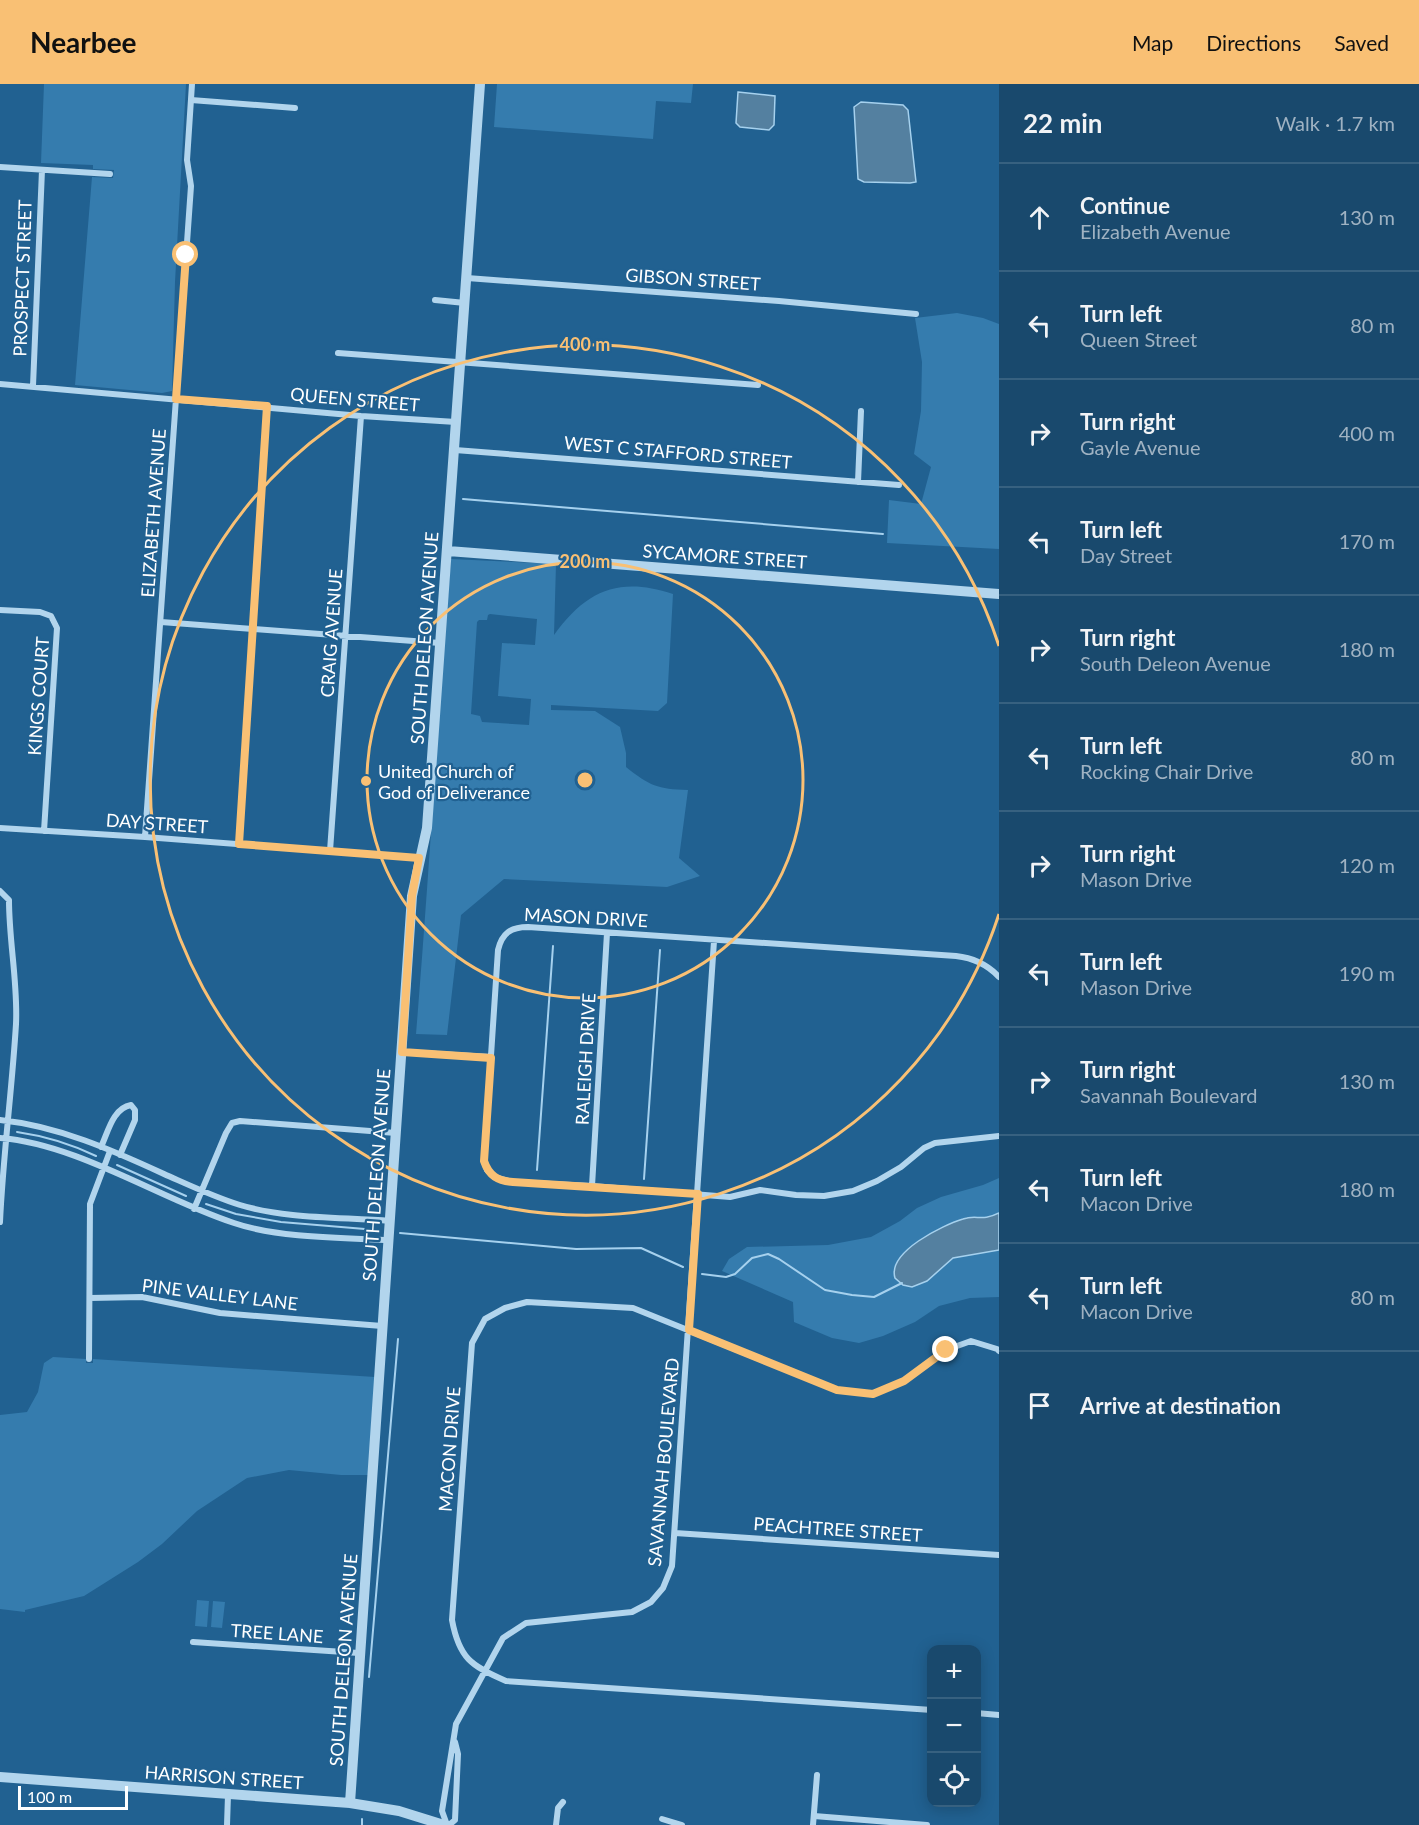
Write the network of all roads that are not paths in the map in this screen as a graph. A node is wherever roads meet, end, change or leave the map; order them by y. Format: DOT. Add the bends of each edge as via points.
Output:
graph roads {
  1 [pos="192,84"];
  2 [pos="480,84"];
  3 [pos="191,100"];
  4 [pos="295,108"];
  5 [pos="0,167"];
  6 [pos="42,170"];
  7 [pos="110,174"];
  8 [pos="467,278"];
  9 [pos="435,300"];
  10 [pos="466,303"];
  11 [pos="916,314"];
  12 [pos="338,353"];
  13 [pos="460,364"];
  14 [pos="0,384"];
  15 [pos="758,385"];
  16 [pos="33,386"];
  17 [pos="176,399"];
  18 [pos="267,406"];
  19 [pos="861,411"];
  20 [pos="361,416"];
  21 [pos="456,422"];
  22 [pos="455,450"];
  23 [pos="858,482"];
  24 [pos="899,485"];
  25 [pos="447,551"];
  26 [pos="999,594"];
  27 [pos="0,610"];
  28 [pos="161,622"];
  29 [pos="252,629"];
  30 [pos="346,636"];
  31 [pos="440,643"];
  32 [pos="0,828"];
  33 [pos="44,831"];
  34 [pos="145,837"];
  35 [pos="239,844"];
  36 [pos="330,851"];
  37 [pos="419,858"];
  38 [pos="0,891"];
  39 [pos="608,933"];
  40 [pos="714,941"];
  41 [pos="999,978"];
  42 [pos="402,1052"];
  43 [pos="491,1058"];
  44 [pos="3,1120"];
  45 [pos="396,1133"];
  46 [pos="999,1136"];
  47 [pos="3,1138"];
  48 [pos="101,1147"];
  49 [pos="110,1151"];
  50 [pos="120,1155"];
  51 [pos="103,1167"];
  52 [pos="592,1186"];
  53 [pos="202,1191"];
  54 [pos="698,1194"];
  55 [pos="194,1209"];
  56 [pos="390,1221"];
  57 [pos="0,1222"];
  58 [pos="388,1240"];
  59 [pos="90,1298"];
  60 [pos="382,1326"];
  61 [pos="689,1330"];
  62 [pos="999,1352"];
  63 [pos="89,1359"];
  64 [pos="675,1533"];
  65 [pos="999,1555"];
  66 [pos="193,1642"];
  67 [pos="359,1653"];
  68 [pos="483,1672"];
  69 [pos="927,1710"];
  70 [pos="981,1713"];
  71 [pos="999,1715"];
  72 [pos="454,1741"];
  73 [pos="817,1775"];
  74 [pos="0,1777"];
  75 [pos="228,1795"];
  76 [pos="563,1802"];
  77 [pos="350,1803"];
  78 [pos="814,1816"];
  79 [pos="662,1819"];
  80 [pos="226,1825"];
  81 [pos="446,1825"];
  82 [pos="556,1825"];
  83 [pos="682,1825"];
  84 [pos="813,1825"];
  85 [pos="927,1825"];
  1 -- 3 [label="street, ELIZABETH AVENUE"];
  2 -- 8 [label="street, SOUTH DELEON AVENUE"];
  3 -- 4 [label="street"];
  3 -- 17 [label="street, ELIZABETH AVENUE" via="187,160 191,186"];
  5 -- 6 [label="street"];
  6 -- 7 [label="street"];
  6 -- 16 [label="street, PROSPECT STREET"];
  8 -- 10 [label="street, SOUTH DELEON AVENUE"];
  8 -- 11 [label="street, GIBSON STREET"];
  9 -- 10 [label="street"];
  10 -- 13 [label="street, SOUTH DELEON AVENUE"];
  12 -- 13 [label="street"];
  13 -- 15 [label="street"];
  13 -- 21 [label="street, SOUTH DELEON AVENUE"];
  14 -- 16 [label="street, QUEEN STREET"];
  16 -- 17 [label="street, QUEEN STREET"];
  17 -- 18 [label="street, QUEEN STREET"];
  17 -- 28 [label="street, ELIZABETH AVENUE"];
  18 -- 20 [label="street, QUEEN STREET"];
  18 -- 29 [label="street"];
  19 -- 23 [label="street"];
  20 -- 21 [label="street, QUEEN STREET"];
  20 -- 30 [label="street, CRAIG AVENUE"];
  21 -- 22 [label="street, SOUTH DELEON AVENUE"];
  22 -- 23 [label="street, WEST C STAFFORD STREET"];
  22 -- 25 [label="street, SOUTH DELEON AVENUE"];
  23 -- 24 [label="street, WEST C STAFFORD STREET"];
  25 -- 26 [label="street, SYCAMORE STREET"];
  25 -- 31 [label="street, SOUTH DELEON AVENUE"];
  27 -- 33 [label="street, KINGS COURT" via="40,612 51,616 57,628"];
  28 -- 29 [label="street"];
  28 -- 34 [label="street, ELIZABETH AVENUE"];
  29 -- 30 [label="street"];
  29 -- 35 [label="street"];
  30 -- 31 [label="street"];
  30 -- 36 [label="street, CRAIG AVENUE"];
  31 -- 37 [label="street, SOUTH DELEON AVENUE" via="427,828"];
  32 -- 33 [label="street, DAY STREET"];
  33 -- 34 [label="street, DAY STREET"];
  34 -- 35 [label="street, DAY STREET"];
  35 -- 36 [label="street, DAY STREET"];
  36 -- 37 [label="street, DAY STREET"];
  37 -- 42 [label="street, SOUTH DELEON AVENUE" via="412,896"];
  38 -- 44 [label="street" via="9,900 16,1005"];
  39 -- 40 [label="street, MASON DRIVE"];
  39 -- 43 [label="street, MASON DRIVE" via="522,927 505,934 498,950"];
  39 -- 52 [label="street, RALEIGH DRIVE"];
  40 -- 41 [label="street, MASON DRIVE" via="965,957 984,964"];
  40 -- 54 [label="street, SAVANNAH BOULEVARD"];
  42 -- 43 [label="street"];
  42 -- 45 [label="street, SOUTH DELEON AVENUE"];
  43 -- 52 [label="street, MASON DRIVE" via="484,1155 490,1174 504,1181"];
  44 -- 47 [label="street"];
  44 -- 48 [label="street" via="54,1129"];
  45 -- 53 [label="street" via="240,1121 226,1133"];
  45 -- 56 [label="street, SOUTH DELEON AVENUE"];
  46 -- 54 [label="street, MASON DRIVE" via="935,1143 877,1181 839,1194 806,1196 765,1190 734,1197"];
  47 -- 51 [label="street"];
  47 -- 57 [label="street"];
  48 -- 49 [label="street"];
  48 -- 50 [label="street" via="117,1113 131,1105 135,1120"];
  49 -- 50 [label="street"];
  49 -- 51 [label="street"];
  50 -- 53 [label="street"];
  51 -- 55 [label="street"];
  51 -- 59 [label="street" via="90,1204"];
  52 -- 54 [label="street, MASON DRIVE"];
  53 -- 55 [label="street"];
  53 -- 56 [label="street" via="242,1206 285,1214"];
  54 -- 61 [label="street, SAVANNAH BOULEVARD"];
  55 -- 58 [label="street" via="237,1224 287,1233"];
  56 -- 58 [label="street, SOUTH DELEON AVENUE"];
  58 -- 60 [label="street, SOUTH DELEON AVENUE"];
  59 -- 60 [label="street, PINE VALLEY LANE" via="142,1297 220,1313"];
  59 -- 63 [label="street"];
  60 -- 67 [label="street, SOUTH DELEON AVENUE"];
  61 -- 62 [label="street, MACON DRIVE" via="837,1390 873,1394 904,1381 946,1350 971,1341"];
  61 -- 64 [label="street, SAVANNAH BOULEVARD"];
  61 -- 68 [label="street, MACON DRIVE" via="633,1308 527,1302 485,1319 472,1343 452,1620 456,1642 464,1656"];
  64 -- 65 [label="street, PEACHTREE STREET"];
  64 -- 68 [label="street, SAVANNAH BOULEVARD" via="672,1566 663,1588 651,1602 632,1612 526,1623 503,1638"];
  66 -- 67 [label="street, TREE LANE"];
  67 -- 77 [label="street, SOUTH DELEON AVENUE"];
  68 -- 69 [label="street, MACON DRIVE" via="506,1681"];
  68 -- 72 [label="street, SAVANNAH BOULEVARD" via="456,1724"];
  70 -- 71 [label="street"];
  72 -- 81 [label="street, SAVANNAH BOULEVARD" via="442,1811"];
  72 -- 81 [label="street" via="458,1754 455,1819"];
  73 -- 78 [label="street"];
  74 -- 75 [label="street, HARRISON STREET"];
  75 -- 77 [label="street, HARRISON STREET"];
  75 -- 80 [label="street"];
  76 -- 82 [label="street" via="558,1808"];
  77 -- 81 [label="street, HARRISON STREET" via="399,1810"];
  78 -- 84 [label="street"];
  78 -- 85 [label="street"];
  79 -- 83 [label="street"];
}
